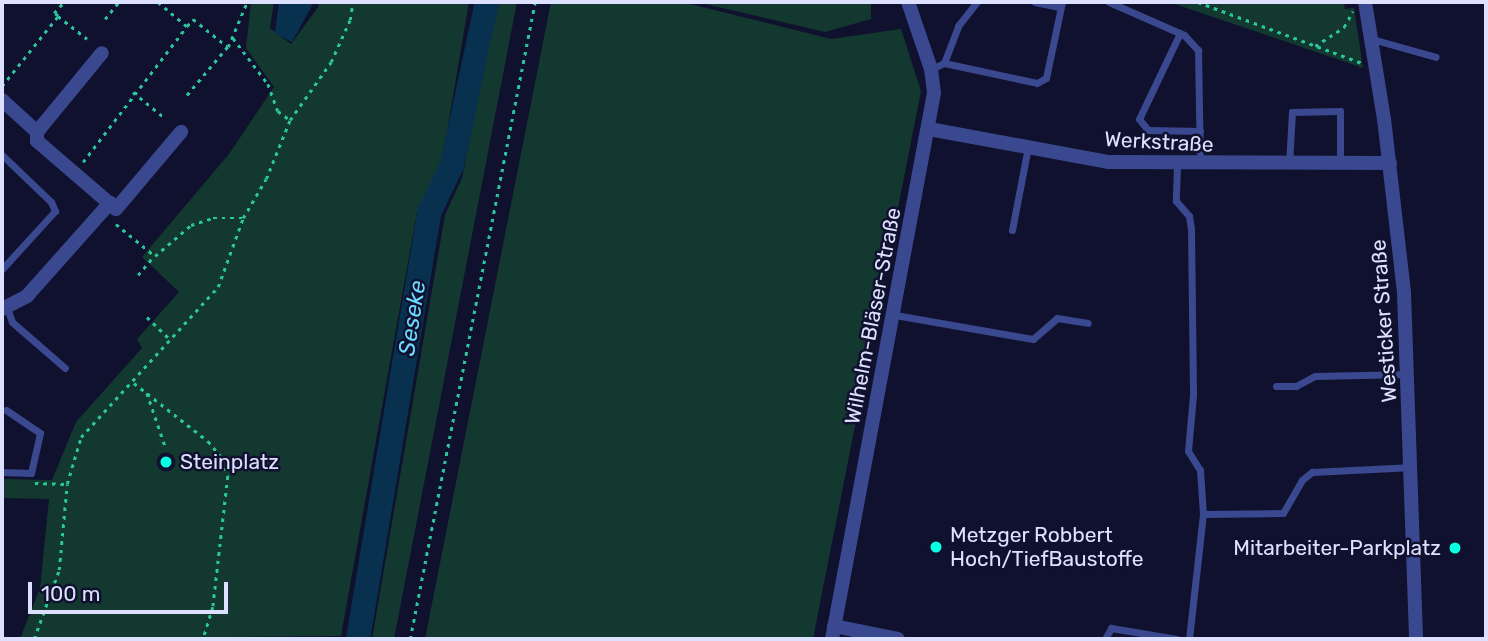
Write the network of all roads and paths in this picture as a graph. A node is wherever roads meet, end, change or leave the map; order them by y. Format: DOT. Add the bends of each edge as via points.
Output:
graph roads {
  1 [pos="64,2"];
  2 [pos="119,2"];
  3 [pos="158,2"];
  4 [pos="247,2"];
  5 [pos="353,2"];
  6 [pos="535,2"];
  7 [pos="908,2"];
  8 [pos="977,2"];
  9 [pos="1035,2"];
  10 [pos="1109,2"];
  11 [pos="1198,2"];
  12 [pos="1061,4"];
  13 [pos="1360,4"];
  14 [pos="969,5"];
  15 [pos="58,16"];
  16 [pos="105,19"];
  17 [pos="187,26"];
  18 [pos="1180,33"];
  19 [pos="233,38"];
  20 [pos="87,39"];
  21 [pos="1371,39"];
  22 [pos="1315,46"];
  23 [pos="228,47"];
  24 [pos="102,52"];
  25 [pos="1436,57"];
  26 [pos="1375,63"];
  27 [pos="938,66"];
  28 [pos="2,86"];
  29 [pos="133,92"];
  30 [pos="185,98"];
  31 [pos="2,100"];
  32 [pos="165,118"];
  33 [pos="290,120"];
  34 [pos="929,129"];
  35 [pos="1200,131"];
  36 [pos="37,132"];
  37 [pos="181,132"];
  38 [pos="1028,147"];
  39 [pos="2,155"];
  40 [pos="1390,163"];
  41 [pos="1177,166"];
  42 [pos="1200,166"];
  43 [pos="1289,166"];
  44 [pos="1340,166"];
  45 [pos="74,173"];
  46 [pos="106,208"];
  47 [pos="243,218"];
  48 [pos="1012,230"];
  49 [pos="155,256"];
  50 [pos="2,269"];
  51 [pos="138,275"];
  52 [pos="5,308"];
  53 [pos="895,316"];
  54 [pos="147,317"];
  55 [pos="1088,323"];
  56 [pos="171,340"];
  57 [pos="65,368"];
  58 [pos="1410,373"];
  59 [pos="133,382"];
  60 [pos="1276,386"];
  61 [pos="147,393"];
  62 [pos="6,410"];
  63 [pos="165,446"];
  64 [pos="1413,467"];
  65 [pos="2,472"];
  66 [pos="1203,514"];
  67 [pos="833,633"];
  68 [pos="34,639"];
  69 [pos="203,639"];
  70 [pos="410,639"];
  71 [pos="898,639"];
  72 [pos="1105,639"];
  73 [pos="1177,639"];
  74 [pos="1189,639"];
  75 [pos="1416,639"];
  1 -- 15 [label="path" via="54,13"];
  2 -- 16 [label="path"];
  3 -- 17 [label="path"];
  4 -- 19 [label="path"];
  5 -- 33 [label="path" via="331,62"];
  6 -- 70 [label="path"];
  7 -- 27 [label="street, Wilhelm-Bläser-Straße"];
  8 -- 14 [label="lane"];
  9 -- 12 [label="lane"];
  10 -- 18 [label="lane"];
  11 -- 22 [label="path"];
  12 -- 27 [label="lane" via="1046,78 1037,83"];
  13 -- 21 [label="street, Westicker Straße"];
  13 -- 22 [label="path" via="1344,27"];
  14 -- 27 [label="lane"];
  15 -- 20 [label="path"];
  15 -- 28 [label="path"];
  17 -- 23 [label="path" via="192,19"];
  17 -- 29 [label="path"];
  18 -- 35 [label="lane" via="1198,50"];
  18 -- 35 [label="lane" via="1139,119 1148,130"];
  19 -- 23 [label="path"];
  19 -- 33 [label="path" via="268,84 278,111"];
  21 -- 25 [label="lane"];
  21 -- 26 [label="street, Westicker Straße"];
  22 -- 26 [label="path"];
  23 -- 30 [label="path"];
  24 -- 36 [label="street"];
  26 -- 40 [label="street, Westicker Straße"];
  27 -- 34 [label="street, Wilhelm-Bläser-Straße"];
  29 -- 32 [label="path"];
  29 -- 45 [label="path"];
  31 -- 36 [label="street"];
  33 -- 47 [label="path" via="266,179"];
  34 -- 38 [label="street, Werkstraße"];
  34 -- 53 [label="street, Wilhelm-Bläser-Straße"];
  35 -- 42 [label="lane"];
  36 -- 45 [label="street" via="37,141"];
  37 -- 46 [label="street" via="116,209"];
  38 -- 41 [label="street, Werkstraße" via="1109,162"];
  38 -- 48 [label="lane"];
  39 -- 50 [label="lane" via="55,211"];
  40 -- 44 [label="street, Werkstraße"];
  40 -- 58 [label="street, Westicker Straße"];
  41 -- 42 [label="street, Werkstraße"];
  41 -- 66 [label="lane" via="1176,201 1189,216 1191,229 1193,395 1188,451 1200,470"];
  42 -- 43 [label="street, Werkstraße"];
  43 -- 44 [label="street, Werkstraße"];
  43 -- 44 [label="lane" via="1292,112 1340,111"];
  45 -- 46 [label="street"];
  46 -- 49 [label="path"];
  46 -- 52 [label="street" via="27,296"];
  47 -- 49 [label="path" via="213,218 191,225"];
  47 -- 56 [label="path" via="218,287"];
  49 -- 51 [label="path"];
  52 -- 57 [label="lane" via="12,322"];
  53 -- 55 [label="lane" via="1033,338 1057,318"];
  53 -- 67 [label="street, Wilhelm-Bläser-Straße"];
  54 -- 56 [label="path"];
  56 -- 59 [label="path"];
  58 -- 60 [label="lane" via="1315,376 1296,386"];
  58 -- 64 [label="street, Westicker Straße"];
  59 -- 61 [label="path"];
  59 -- 68 [label="path" via="81,437 71,461 59,570"];
  61 -- 63 [label="path"];
  61 -- 69 [label="path" via="208,441 223,459 228,477 213,607"];
  62 -- 65 [label="lane" via="40,433 32,473"];
  64 -- 66 [label="lane" via="1312,472 1302,480 1283,513"];
  64 -- 75 [label="street, Westicker Straße"];
  66 -- 74 [label="lane"];
  67 -- 71 [label="street"];
  72 -- 73 [label="lane" via="1111,628"];
}
